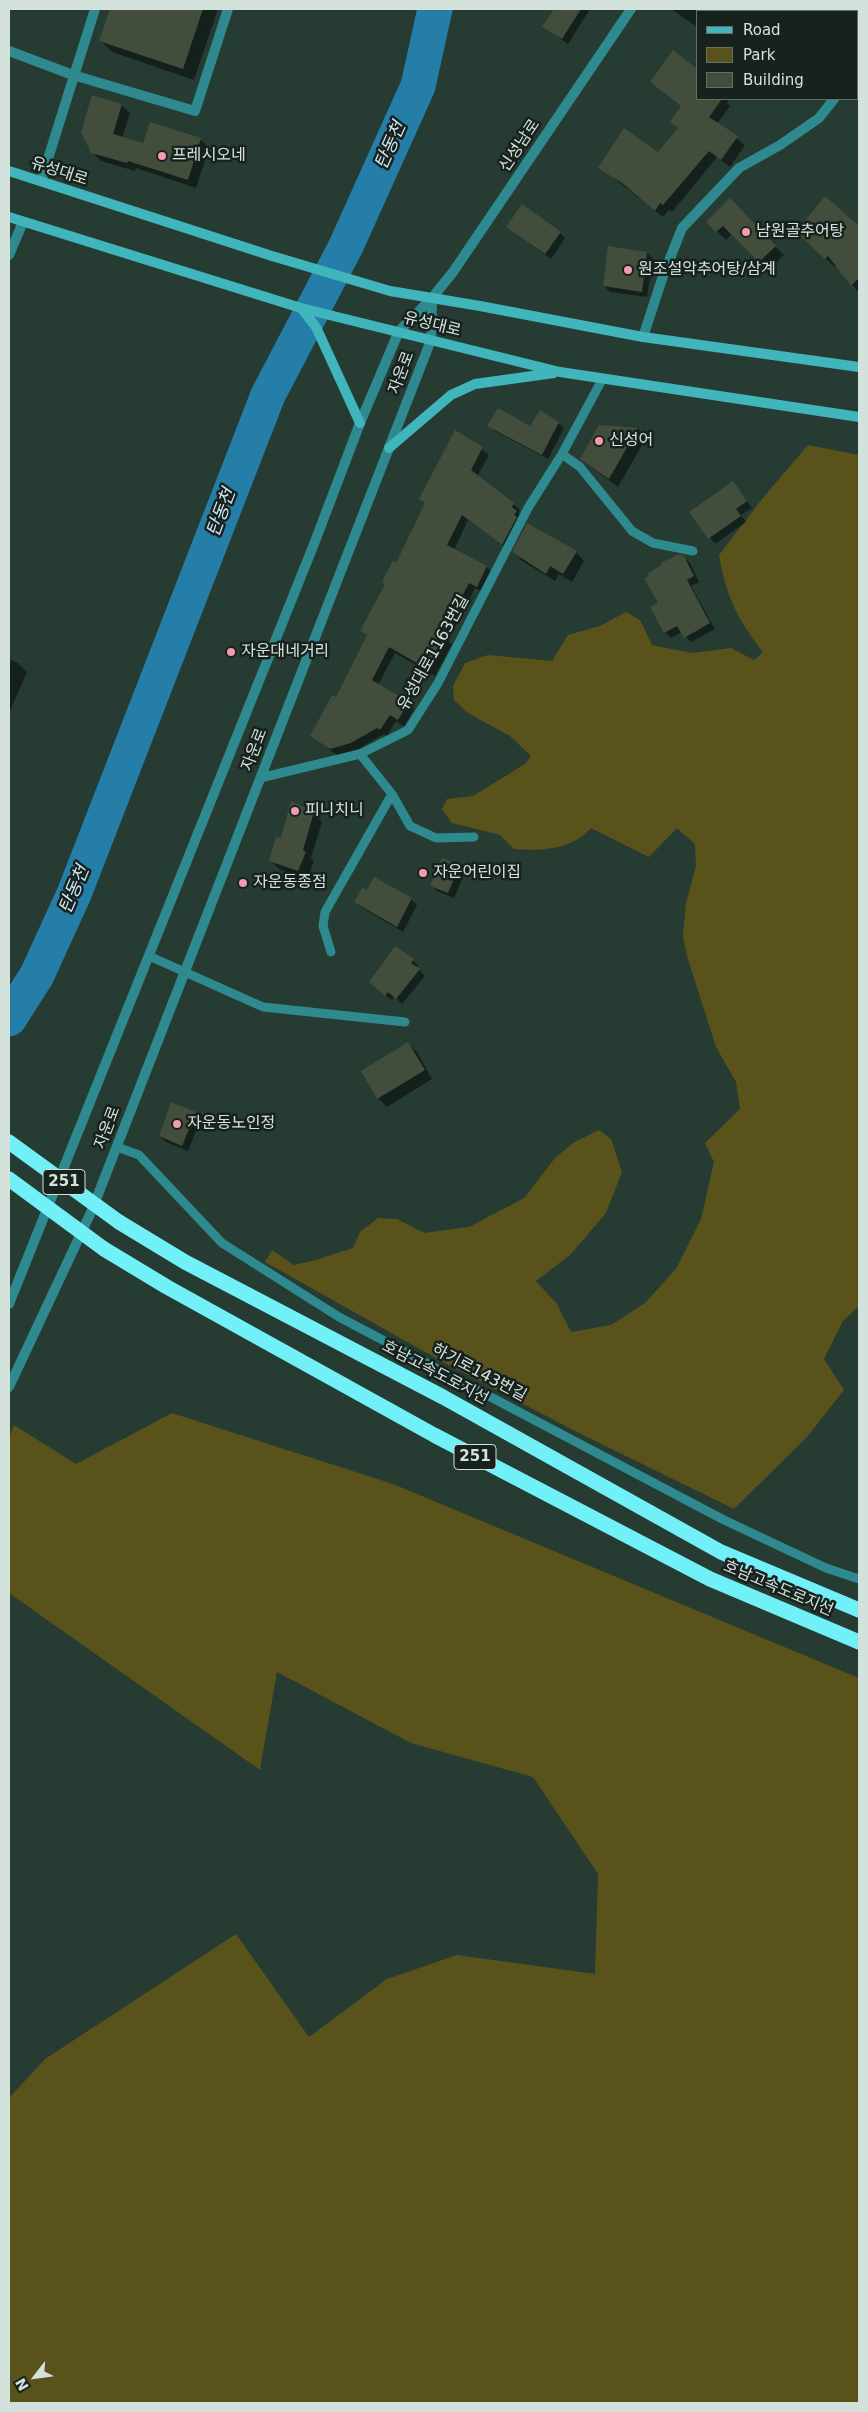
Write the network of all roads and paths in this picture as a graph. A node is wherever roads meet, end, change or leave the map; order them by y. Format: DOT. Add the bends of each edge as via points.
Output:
graph roads {
  1 [pos="95,9"];
  2 [pos="228,9"];
  3 [pos="631,9"];
  4 [pos="9,51"];
  5 [pos="73,75"];
  6 [pos="833,100"];
  7 [pos="9,171"];
  8 [pos="40,181"];
  9 [pos="9,217"];
  10 [pos="23,222"];
  11 [pos="9,256"];
  12 [pos="432,298"];
  13 [pos="301,308"];
  14 [pos="398,331"];
  15 [pos="643,337"];
  16 [pos="431,340"];
  17 [pos="859,367"];
  18 [pos="560,372"];
  19 [pos="604,378"];
  20 [pos="859,417"];
  21 [pos="360,423"];
  22 [pos="389,448"];
  23 [pos="562,454"];
  24 [pos="693,551"];
  25 [pos="360,754"];
  26 [pos="260,778"];
  27 [pos="392,794"];
  28 [pos="474,837"];
  29 [pos="331,952"];
  30 [pos="149,956"];
  31 [pos="184,974"];
  32 [pos="405,1022"];
  33 [pos="9,1142"];
  34 [pos="117,1147"];
  35 [pos="9,1179"];
  36 [pos="9,1304"];
  37 [pos="9,1386"];
  38 [pos="859,1579"];
  39 [pos="859,1610"];
  40 [pos="859,1642"];
  1 -- 5 [label="street"];
  2 -- 5 [label="street" via="195,111"];
  3 -- 12 [label="street, 신성남로" via="453,272"];
  4 -- 5 [label="street"];
  5 -- 8 [label="street"];
  6 -- 15 [label="street" via="820,118 739,168 682,228"];
  7 -- 8 [label="main road, 유성대로"];
  8 -- 12 [label="main road, 유성대로" via="272,256 390,291"];
  9 -- 10 [label="main road, 유성대로"];
  10 -- 11 [label="street"];
  10 -- 13 [label="main road, 유성대로"];
  12 -- 14 [label="street, 자운로"];
  12 -- 15 [label="main road, 유성대로"];
  12 -- 16 [label="street, 자운로"];
  13 -- 14 [label="main road, 유성대로"];
  13 -- 21 [label="main road" via="316,327"];
  14 -- 16 [label="main road, 유성대로"];
  14 -- 21 [label="street, 자운로"];
  15 -- 17 [label="main road, 유성대로"];
  16 -- 18 [label="main road, 유성대로"];
  16 -- 22 [label="street, 자운로"];
  18 -- 19 [label="main road, 유성대로"];
  18 -- 22 [label="main road" via="475,384 459,391"];
  19 -- 20 [label="main road, 유성대로"];
  19 -- 23 [label="lane, 유성대로1163번길"];
  21 -- 30 [label="street, 자운로"];
  22 -- 26 [label="street, 자운로"];
  23 -- 24 [label="lane" via="580,467 632,531 652,543"];
  23 -- 25 [label="lane, 유성대로1163번길" via="528,508 438,683 408,730"];
  25 -- 26 [label="lane, 유성대로1163번길"];
  25 -- 27 [label="lane"];
  26 -- 31 [label="street, 자운로"];
  27 -- 28 [label="lane" via="410,826 436,838"];
  27 -- 29 [label="lane" via="325,912 323,926"];
  30 -- 31 [label="lane"];
  30 -- 36 [label="street, 자운로"];
  31 -- 32 [label="lane" via="263,1007"];
  31 -- 34 [label="street, 자운로"];
  33 -- 39 [label="highway, 호남고속도로지선 / 251, bridge" via="119,1222 185,1262 443,1397 720,1552"];
  34 -- 37 [label="street, 자운로" via="92,1210"];
  34 -- 38 [label="lane, 하기로143번길" via="139,1155 222,1243 339,1317 724,1520 826,1568"];
  35 -- 40 [label="highway, 호남고속도로지선 / 251, bridge" via="104,1248 167,1287 442,1440 710,1579"];
}
